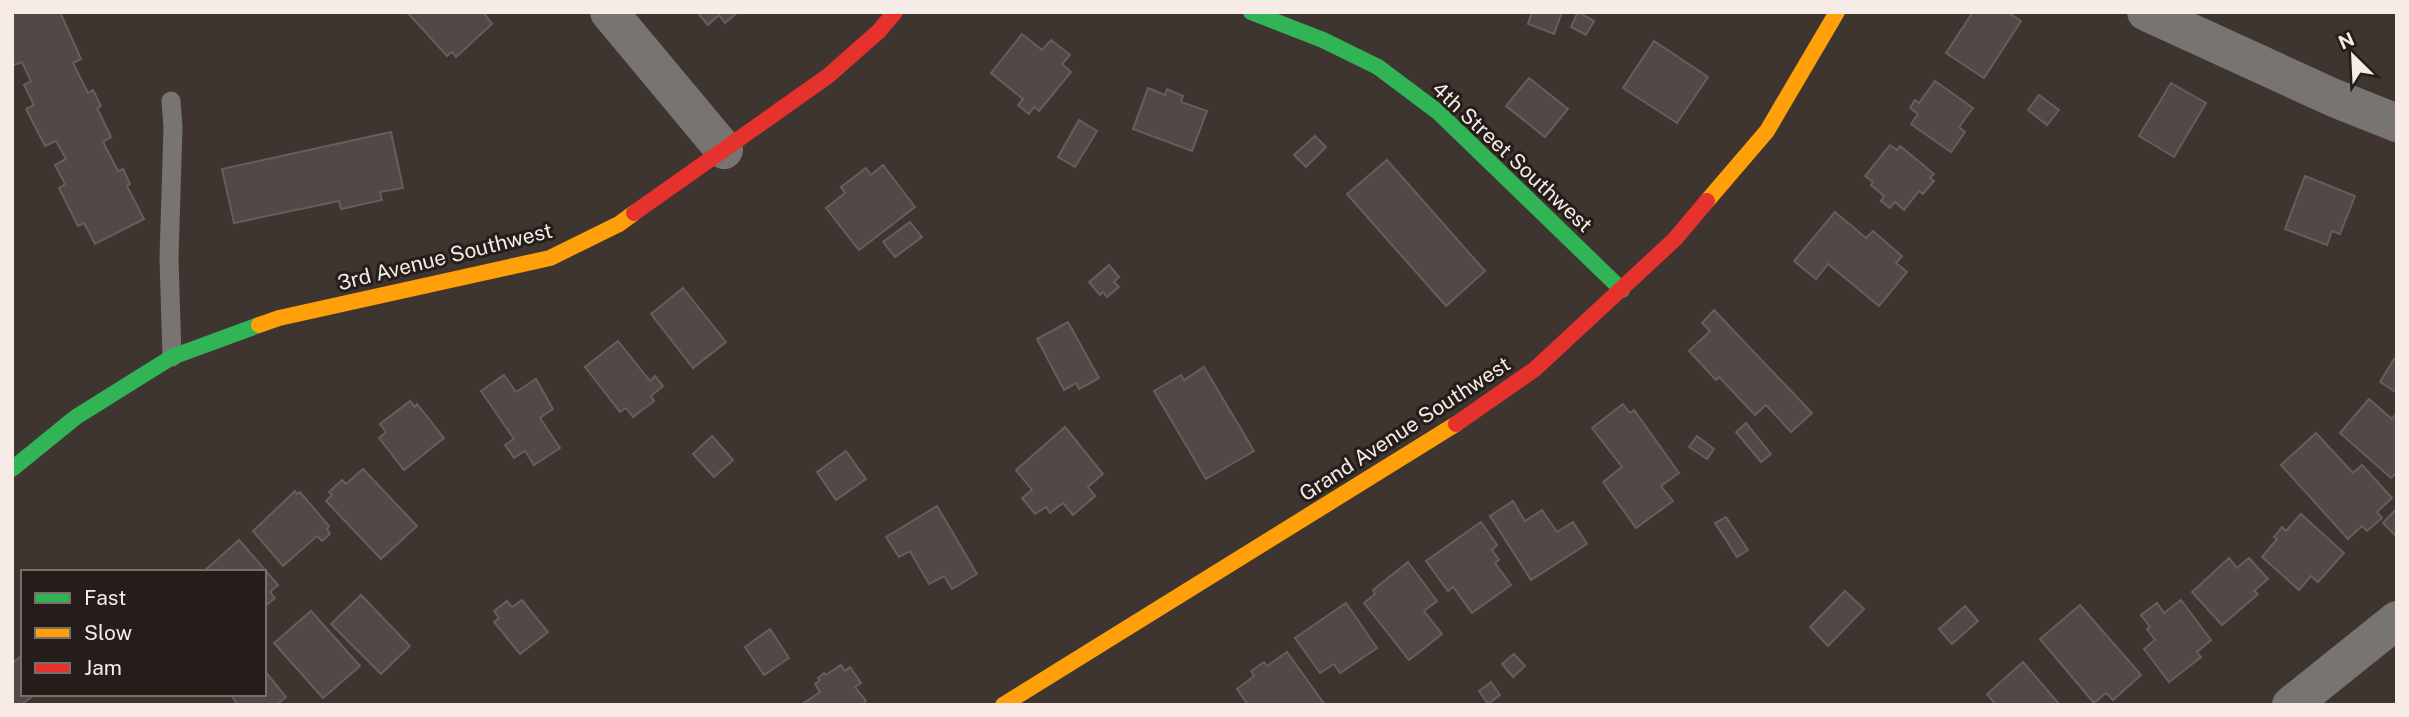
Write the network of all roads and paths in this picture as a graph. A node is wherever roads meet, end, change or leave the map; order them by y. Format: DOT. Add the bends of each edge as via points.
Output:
graph roads {
  1 [pos="609,12"];
  2 [pos="895,12"];
  3 [pos="1251,12"];
  4 [pos="1837,12"];
  5 [pos="2146,12"];
  6 [pos="171,101"];
  7 [pos="2397,122"];
  8 [pos="724,150"];
  9 [pos="1622,290"];
  10 [pos="173,357"];
  11 [pos="12,469"];
  12 [pos="2397,620"];
  13 [pos="1003,705"];
  14 [pos="2291,705"];
  1 -- 8 [label="street"];
  2 -- 8 [label="street, 3rd Avenue Southwest" via="828,76"];
  3 -- 9 [label="street, 4th Street Southwest" via="1378,67 1438,111"];
  4 -- 9 [label="street, Grand Avenue Southwest" via="1766,131 1675,239"];
  5 -- 7 [label="street"];
  6 -- 10 [label="lane"];
  8 -- 10 [label="street, 3rd Avenue Southwest" via="619,225 550,258 279,318"];
  9 -- 13 [label="street, Grand Avenue Southwest" via="1535,369 1447,431"];
  10 -- 11 [label="street, 3rd Avenue Southwest" via="76,417"];
  12 -- 14 [label="street"];
}
